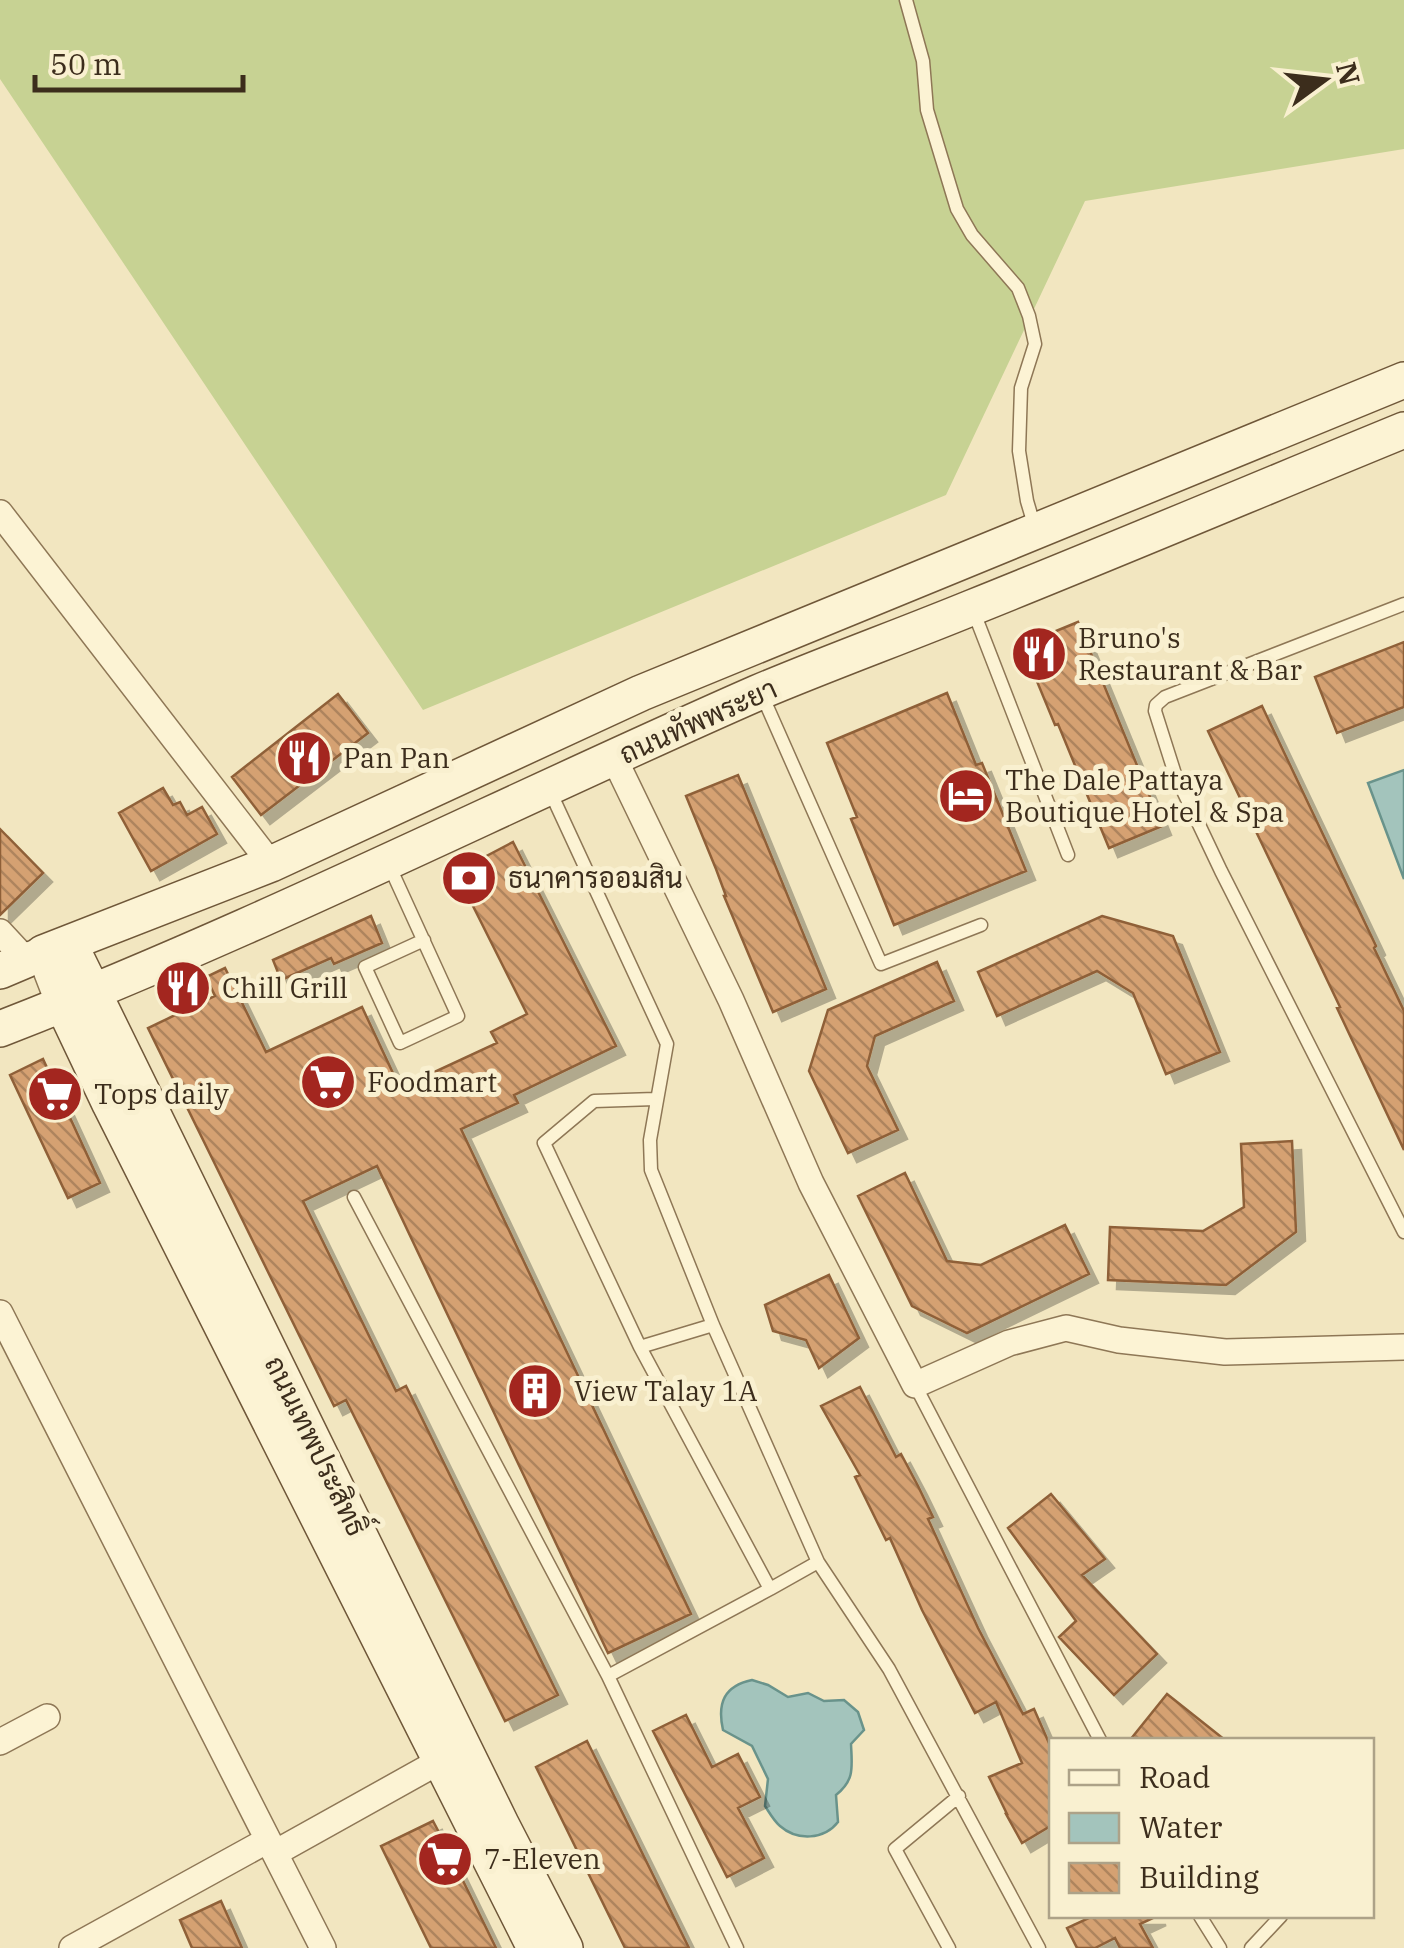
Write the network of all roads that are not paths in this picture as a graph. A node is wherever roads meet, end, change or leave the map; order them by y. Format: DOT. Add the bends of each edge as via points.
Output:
graph roads {
  1 [pos="906,0"];
  2 [pos="1404,380"];
  3 [pos="1404,430"];
  4 [pos="0,513"];
  5 [pos="1036,532"];
  6 [pos="1404,604"];
  7 [pos="972,608"];
  8 [pos="760,692"];
  9 [pos="614,758"];
  10 [pos="548,786"];
  11 [pos="1068,855"];
  12 [pos="388,862"];
  13 [pos="271,864"];
  14 [pos="982,926"];
  15 [pos="0,932"];
  16 [pos="424,940"];
  17 [pos="35,957"];
  18 [pos="78,998"];
  19 [pos="0,1029"];
  20 [pos="655,1099"];
  21 [pos="354,1197"];
  22 [pos="1404,1232"];
  23 [pos="0,1313"];
  24 [pos="712,1325"];
  25 [pos="1404,1347"];
  26 [pos="640,1348"];
  27 [pos="915,1386"];
  28 [pos="818,1562"];
  29 [pos="770,1589"];
  30 [pos="608,1676"];
  31 [pos="47,1717"];
  32 [pos="1099,1738"];
  33 [pos="0,1742"];
  34 [pos="440,1761"];
  35 [pos="959,1796"];
  36 [pos="272,1846"];
  37 [pos="1201,1918"];
  38 [pos="1279,1918"];
  39 [pos="72,1948"];
  40 [pos="323,1948"];
  41 [pos="535,1948"];
  42 [pos="565,1948"];
  43 [pos="737,1948"];
  44 [pos="948,1948"];
  45 [pos="1040,1948"];
  46 [pos="1220,1948"];
  47 [pos="1251,1948"];
  1 -- 5 [label="lane" via="923,60 927,110 957,209 1018,288 1029,316 1035,344 1021,388 1019,451"];
  2 -- 5 [label="main road, ถนนทัพพระยา"];
  3 -- 7 [label="main road, ถนนทัพพระยา"];
  4 -- 13 [label="street"];
  5 -- 13 [label="main road, ถนนทัพพระยา" via="641,692"];
  6 -- 22 [label="lane" via="1165,697 1155,711 1175,774 1221,872"];
  7 -- 8 [label="main road, ถนนทัพพระยา"];
  7 -- 11 [label="lane"];
  8 -- 9 [label="main road, ถนนทัพพระยา"];
  8 -- 14 [label="lane" via="880,964"];
  9 -- 10 [label="main road, ถนนทัพพระยา"];
  9 -- 27 [label="street" via="812,1183"];
  10 -- 12 [label="main road, ถนนทัพพระยา"];
  10 -- 20 [label="lane" via="667,1044"];
  12 -- 16 [label="lane"];
  12 -- 18 [label="main road, ถนนทัพพระยา"];
  13 -- 17 [label="main road, ถนนทัพพระยา"];
  15 -- 17 [label="street"];
  16 -- 16 [label="lane" via="458,1016 400,1042 366,967"];
  17 -- 18 [label="main road, ถนนเทพประสิทธิ์"];
  18 -- 19 [label="main road, ถนนทัพพระยา"];
  18 -- 34 [label="main road, ถนนเทพประสิทธิ์"];
  18 -- 42 [label="main road, ถนนเทพประสิทธิ์"];
  20 -- 24 [label="lane" via="650,1170"];
  20 -- 26 [label="lane" via="594,1101 544,1143"];
  21 -- 30 [label="lane"];
  23 -- 36 [label="street"];
  24 -- 26 [label="lane"];
  24 -- 28 [label="lane"];
  25 -- 27 [label="street" via="1226,1352 1066,1328 1008,1342"];
  26 -- 29 [label="lane"];
  27 -- 32 [label="lane"];
  28 -- 29 [label="lane"];
  28 -- 35 [label="lane" via="889,1668"];
  29 -- 30 [label="lane"];
  30 -- 43 [label="lane"];
  31 -- 33 [label="street"];
  34 -- 36 [label="street"];
  34 -- 41 [label="main road, ถนนเทพประสิทธิ์"];
  35 -- 44 [label="lane" via="895,1849"];
  35 -- 45 [label="lane"];
  36 -- 39 [label="street"];
  36 -- 40 [label="street"];
  37 -- 46 [label="lane"];
  38 -- 47 [label="lane"];
}
